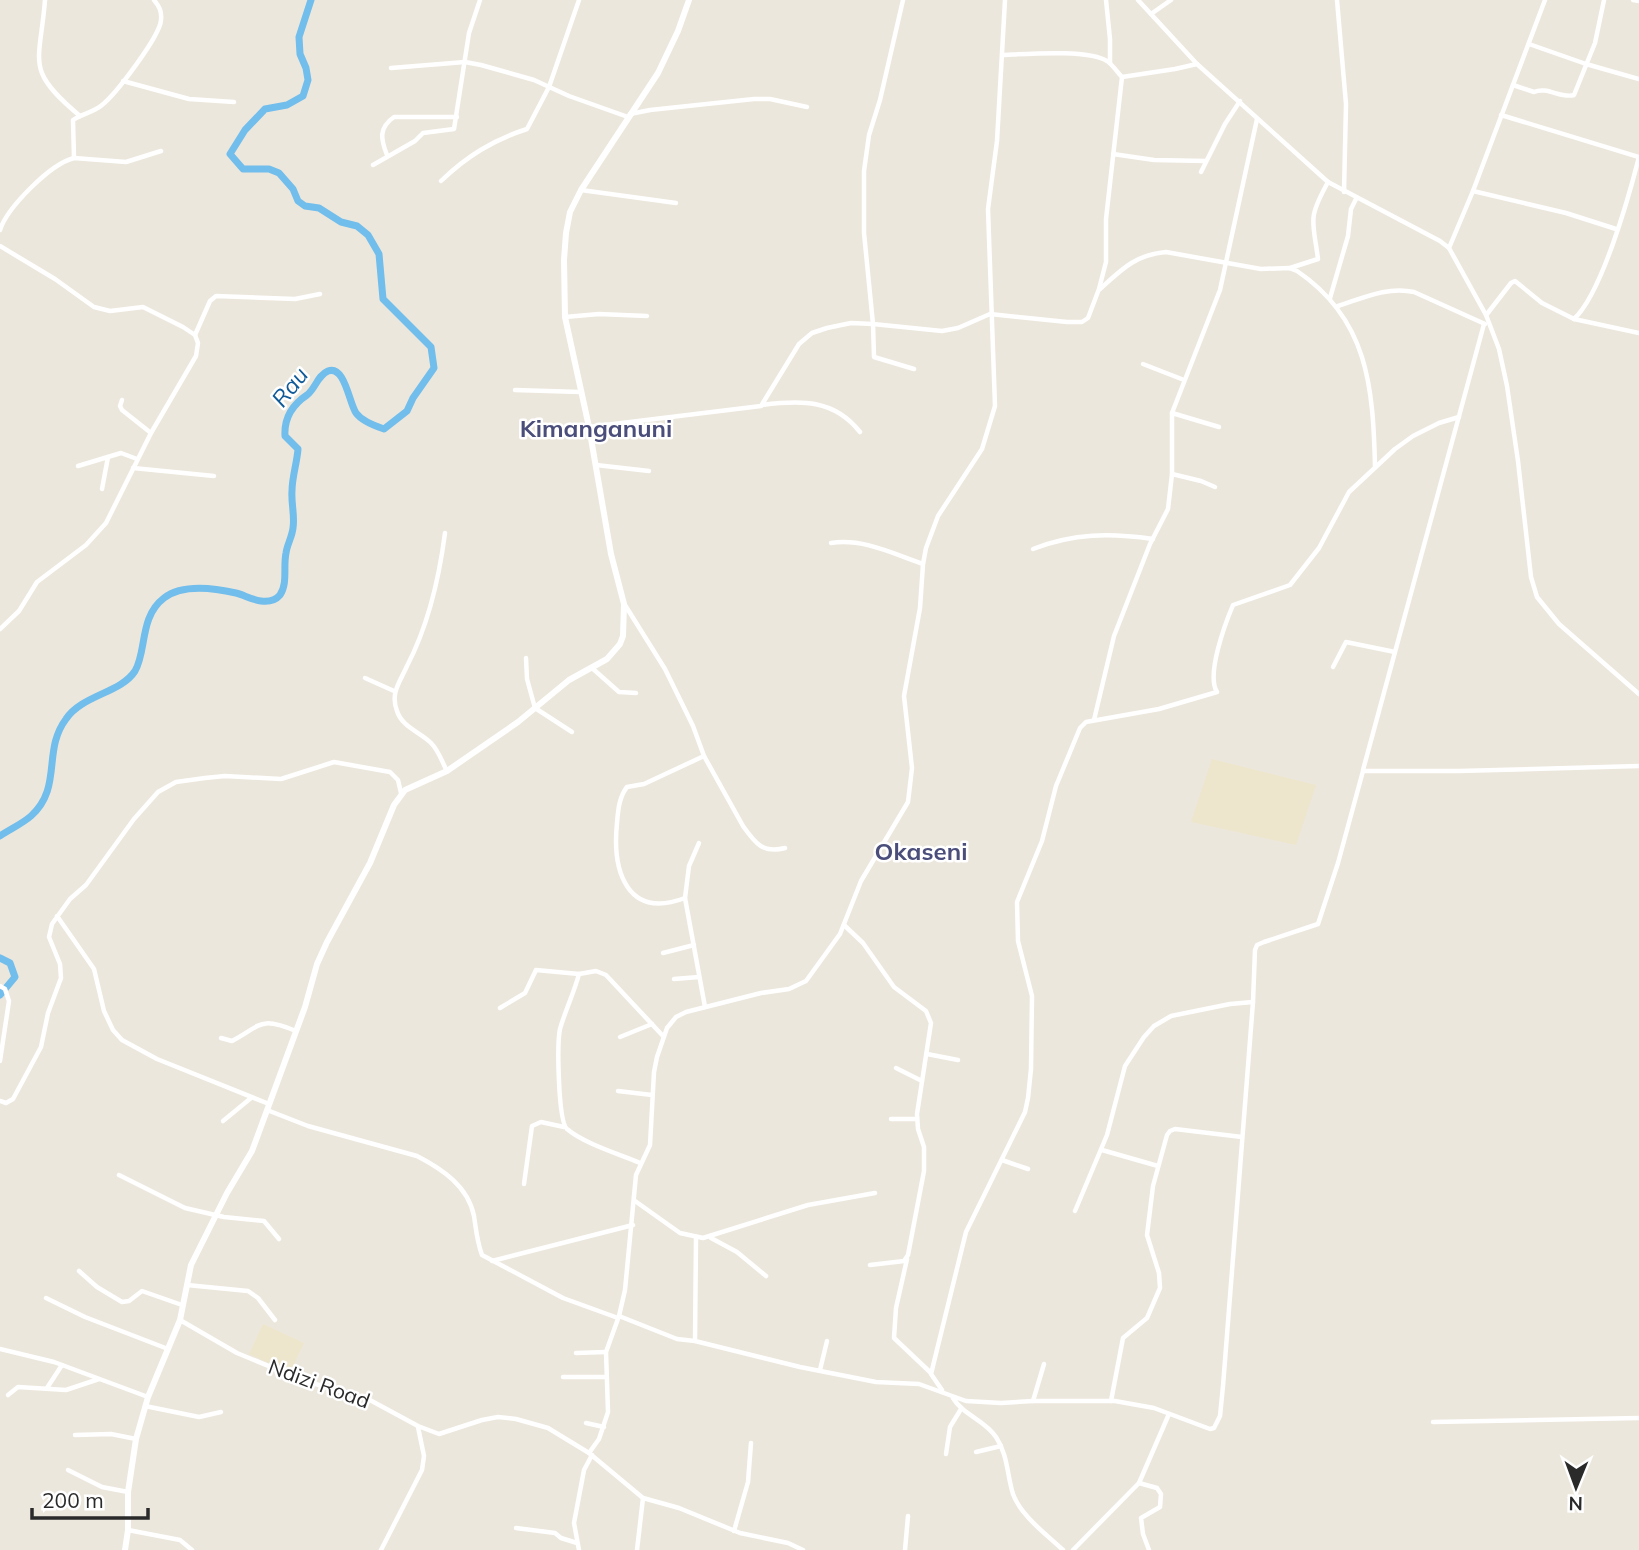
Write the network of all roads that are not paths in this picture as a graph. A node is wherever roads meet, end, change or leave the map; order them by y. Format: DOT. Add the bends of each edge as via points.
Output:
graph roads {
  1 [pos="45,0"];
  2 [pos="154,0"];
  3 [pos="480,0"];
  4 [pos="579,0"];
  5 [pos="689,0"];
  6 [pos="903,0"];
  7 [pos="1006,0"];
  8 [pos="1106,0"];
  9 [pos="1138,0"];
  10 [pos="1171,0"];
  11 [pos="1337,0"];
  12 [pos="1545,0"];
  13 [pos="1604,0"];
  14 [pos="1633,0"];
  15 [pos="1639,1"];
  16 [pos="1151,14"];
  17 [pos="1529,44"];
  18 [pos="1002,55"];
  19 [pos="465,62"];
  20 [pos="1110,63"];
  21 [pos="1197,64"];
  22 [pos="1586,64"];
  23 [pos="391,68"];
  24 [pos="1122,78"];
  25 [pos="1639,79"];
  26 [pos="123,81"];
  27 [pos="1513,85"];
  28 [pos="549,87"];
  29 [pos="1240,102"];
  30 [pos="234,103"];
  31 [pos="807,107"];
  32 [pos="1501,115"];
  33 [pos="80,116"];
  34 [pos="628,116"];
  35 [pos="457,117"];
  36 [pos="1257,119"];
  37 [pos="161,151"];
  38 [pos="1113,154"];
  39 [pos="387,155"];
  40 [pos="74,158"];
  41 [pos="1206,161"];
  42 [pos="373,165"];
  43 [pos="1201,172"];
  44 [pos="441,181"];
  45 [pos="1328,182"];
  46 [pos="581,190"];
  47 [pos="1473,191"];
  48 [pos="1344,192"];
  49 [pos="1356,198"];
  50 [pos="676,203"];
  51 [pos="1616,229"];
  52 [pos="0,230"];
  53 [pos="0,246"];
  54 [pos="1449,248"];
  55 [pos="1226,262"];
  56 [pos="1289,268"];
  57 [pos="1099,289"];
  58 [pos="320,294"];
  59 [pos="1330,298"];
  60 [pos="1338,306"];
  61 [pos="990,314"];
  62 [pos="1486,315"];
  63 [pos="648,316"];
  64 [pos="565,317"];
  65 [pos="1574,319"];
  66 [pos="873,324"];
  67 [pos="1487,324"];
  68 [pos="1639,333"];
  69 [pos="195,335"];
  70 [pos="1143,364"];
  71 [pos="914,369"];
  72 [pos="1184,380"];
  73 [pos="515,390"];
  74 [pos="580,392"];
  75 [pos="122,400"];
  76 [pos="761,406"];
  77 [pos="1172,412"];
  78 [pos="1459,417"];
  79 [pos="589,427"];
  80 [pos="1219,427"];
  81 [pos="860,432"];
  82 [pos="150,433"];
  83 [pos="108,457"];
  84 [pos="138,459"];
  85 [pos="595,465"];
  86 [pos="78,466"];
  87 [pos="1375,467"];
  88 [pos="133,468"];
  89 [pos="649,471"];
  90 [pos="1172,474"];
  91 [pos="214,476"];
  92 [pos="1215,487"];
  93 [pos="102,489"];
  94 [pos="445,533"];
  95 [pos="1153,539"];
  96 [pos="831,543"];
  97 [pos="1033,549"];
  98 [pos="923,564"];
  99 [pos="624,604"];
  100 [pos="0,629"];
  101 [pos="1395,652"];
  102 [pos="526,658"];
  103 [pos="1333,667"];
  104 [pos="592,668"];
  105 [pos="365,678"];
  106 [pos="394,691"];
  107 [pos="636,693"];
  108 [pos="1639,694"];
  109 [pos="535,708"];
  110 [pos="1094,720"];
  111 [pos="572,732"];
  112 [pos="704,757"];
  113 [pos="1639,766"];
  114 [pos="447,771"];
  115 [pos="1363,771"];
  116 [pos="401,793"];
  117 [pos="699,843"];
  118 [pos="785,848"];
  119 [pos="685,898"];
  120 [pos="57,916"];
  121 [pos="844,925"];
  122 [pos="694,945"];
  123 [pos="663,953"];
  124 [pos="579,974"];
  125 [pos="699,977"];
  126 [pos="674,979"];
  127 [pos="0,986"];
  128 [pos="1253,1002"];
  129 [pos="705,1006"];
  130 [pos="500,1008"];
  131 [pos="652,1024"];
  132 [pos="296,1031"];
  133 [pos="663,1036"];
  134 [pos="620,1037"];
  135 [pos="221,1038"];
  136 [pos="927,1054"];
  137 [pos="958,1060"];
  138 [pos="0,1061"];
  139 [pos="896,1068"];
  140 [pos="922,1081"];
  141 [pos="618,1091"];
  142 [pos="652,1095"];
  143 [pos="251,1098"];
  144 [pos="0,1101"];
  145 [pos="268,1107"];
  146 [pos="891,1119"];
  147 [pos="917,1119"];
  148 [pos="223,1121"];
  149 [pos="565,1127"];
  150 [pos="1242,1138"];
  151 [pos="1102,1150"];
  152 [pos="1002,1160"];
  153 [pos="640,1163"];
  154 [pos="1158,1166"];
  155 [pos="1028,1169"];
  156 [pos="120,1175"];
  157 [pos="524,1184"];
  158 [pos="875,1193"];
  159 [pos="635,1200"];
  160 [pos="1075,1211"];
  161 [pos="216,1216"];
  162 [pos="633,1225"];
  163 [pos="696,1238"];
  164 [pos="710,1238"];
  165 [pos="279,1239"];
  166 [pos="907,1257"];
  167 [pos="491,1261"];
  168 [pos="870,1265"];
  169 [pos="79,1271"];
  170 [pos="766,1276"];
  171 [pos="187,1285"];
  172 [pos="46,1298"];
  173 [pos="182,1305"];
  174 [pos="619,1317"];
  175 [pos="180,1320"];
  176 [pos="275,1320"];
  177 [pos="695,1340"];
  178 [pos="827,1341"];
  179 [pos="0,1349"];
  180 [pos="168,1349"];
  181 [pos="606,1352"];
  182 [pos="576,1353"];
  183 [pos="1044,1364"];
  184 [pos="62,1365"];
  185 [pos="820,1370"];
  186 [pos="931,1374"];
  187 [pos="563,1377"];
  188 [pos="606,1377"];
  189 [pos="100,1379"];
  190 [pos="47,1388"];
  191 [pos="944,1393"];
  192 [pos="8,1395"];
  193 [pos="148,1396"];
  194 [pos="953,1397"];
  195 [pos="1033,1401"];
  196 [pos="1111,1401"];
  197 [pos="145,1406"];
  198 [pos="961,1409"];
  199 [pos="220,1412"];
  200 [pos="1169,1414"];
  201 [pos="1639,1418"];
  202 [pos="1433,1422"];
  203 [pos="586,1423"];
  204 [pos="418,1426"];
  205 [pos="604,1427"];
  206 [pos="75,1435"];
  207 [pos="136,1439"];
  208 [pos="751,1443"];
  209 [pos="1001,1446"];
  210 [pos="976,1452"];
  211 [pos="590,1454"];
  212 [pos="946,1454"];
  213 [pos="68,1470"];
  214 [pos="1139,1483"];
  215 [pos="128,1492"];
  216 [pos="643,1498"];
  217 [pos="908,1516"];
  218 [pos="516,1528"];
  219 [pos="128,1530"];
  220 [pos="734,1531"];
  221 [pos="577,1542"];
  222 [pos="125,1550"];
  223 [pos="192,1550"];
  224 [pos="382,1550"];
  225 [pos="579,1550"];
  226 [pos="637,1550"];
  227 [pos="803,1550"];
  228 [pos="905,1550"];
  229 [pos="1063,1550"];
  230 [pos="1073,1550"];
  231 [pos="1149,1550"];
  1 -- 33 [label="street" via="39,67 51,89"];
  2 -- 26 [label="street" via="162,17 159,31"];
  3 -- 19 [label="street"];
  4 -- 28 [label="street"];
  5 -- 34 [label="street" via="658,73"];
  6 -- 66 [label="street" via="864,162 864,233"];
  7 -- 18 [label="street"];
  8 -- 20 [label="street"];
  9 -- 16 [label="street"];
  10 -- 16 [label="street"];
  11 -- 48 [label="street" via="1346,104"];
  12 -- 17 [label="street"];
  13 -- 22 [label="street"];
  14 -- 15 [label="street"];
  16 -- 21 [label="street"];
  17 -- 22 [label="street"];
  17 -- 27 [label="street"];
  18 -- 20 [label="street" via="1083,55"];
  18 -- 61 [label="street" via="988,208"];
  19 -- 23 [label="street"];
  19 -- 28 [label="street"];
  19 -- 35 [label="street"];
  20 -- 24 [label="street"];
  21 -- 24 [label="street"];
  21 -- 29 [label="street"];
  22 -- 25 [label="street"];
  22 -- 27 [label="street" via="1572,97"];
  24 -- 38 [label="street"];
  26 -- 30 [label="street" via="182,98"];
  26 -- 33 [label="street" via="96,110"];
  27 -- 32 [label="street"];
  28 -- 34 [label="street"];
  28 -- 44 [label="street" via="527,129 487,144"];
  29 -- 36 [label="street"];
  29 -- 41 [label="street"];
  31 -- 34 [label="street" via="769,99 736,100"];
  32 -- 47 [label="street"];
  32 -- 51 [label="street" via="1639,157"];
  33 -- 40 [label="street" via="72,124"];
  34 -- 46 [label="street"];
  35 -- 39 [label="street" via="453,130 423,133"];
  35 -- 39 [label="street" via="394,117 382,134"];
  36 -- 45 [label="street"];
  36 -- 55 [label="street"];
  37 -- 40 [label="street" via="126,162"];
  38 -- 41 [label="street"];
  38 -- 57 [label="street" via="1107,249"];
  39 -- 42 [label="street"];
  40 -- 52 [label="street" via="53,167 37,182 10,209"];
  41 -- 43 [label="street"];
  45 -- 48 [label="street"];
  45 -- 56 [label="street" via="1312,221 1318,259"];
  46 -- 50 [label="street"];
  46 -- 64 [label="street" via="566,233"];
  47 -- 51 [label="street"];
  47 -- 54 [label="street"];
  48 -- 49 [label="street"];
  49 -- 54 [label="street"];
  49 -- 59 [label="street"];
  51 -- 65 [label="street" via="1592,293"];
  53 -- 69 [label="street" via="94,307 110,311 142,307"];
  54 -- 62 [label="street"];
  55 -- 56 [label="street" via="1261,269"];
  55 -- 57 [label="street" via="1166,252 1151,254 1126,266"];
  55 -- 72 [label="street" via="1214,308"];
  56 -- 59 [label="street"];
  57 -- 61 [label="street" via="1082,322"];
  58 -- 69 [label="street" via="295,299 214,297"];
  59 -- 60 [label="street"];
  60 -- 67 [label="street" via="1385,290 1403,289"];
  60 -- 87 [label="street" via="1367,373"];
  61 -- 66 [label="street" via="942,331"];
  61 -- 98 [label="street" via="993,413 976,460 938,516"];
  62 -- 65 [label="street" via="1515,282"];
  62 -- 67 [label="street"];
  63 -- 64 [label="street"];
  64 -- 74 [label="street"];
  65 -- 68 [label="street"];
  66 -- 71 [label="street" via="874,356"];
  66 -- 76 [label="street" via="840,325 812,334 790,356"];
  67 -- 78 [label="street"];
  67 -- 108 [label="street" via="1499,349 1507,386 1537,597 1559,624"];
  69 -- 82 [label="street" via="197,356"];
  70 -- 72 [label="street"];
  72 -- 77 [label="street"];
  73 -- 74 [label="street"];
  74 -- 79 [label="street"];
  75 -- 82 [label="street" via="122,410"];
  76 -- 79 [label="street"];
  76 -- 81 [label="street" via="817,404 843,414"];
  77 -- 80 [label="street"];
  77 -- 90 [label="street"];
  78 -- 87 [label="street" via="1413,436"];
  78 -- 101 [label="street"];
  79 -- 85 [label="street"];
  82 -- 84 [label="street"];
  83 -- 84 [label="street" via="121,453"];
  83 -- 86 [label="street"];
  83 -- 93 [label="street"];
  84 -- 88 [label="street"];
  85 -- 89 [label="street"];
  85 -- 99 [label="street"];
  87 -- 110 [label="street" via="1349,492 1319,548 1290,585 1233,605 1213,670 1217,692"];
  88 -- 91 [label="street"];
  88 -- 100 [label="street" via="101,530 37,582 19,611"];
  90 -- 92 [label="street"];
  90 -- 95 [label="street" via="1168,509"];
  94 -- 106 [label="street" via="426,623"];
  95 -- 97 [label="street" via="1088,535"];
  95 -- 110 [label="street" via="1114,636"];
  96 -- 98 [label="street" via="862,544"];
  98 -- 121 [label="street" via="904,696 912,759 910,791 906,806 861,881"];
  99 -- 104 [label="street" via="620,644"];
  99 -- 112 [label="street" via="665,668"];
  101 -- 103 [label="street" via="1346,642"];
  101 -- 115 [label="street"];
  102 -- 109 [label="street"];
  104 -- 107 [label="street" via="619,692"];
  104 -- 109 [label="street"];
  105 -- 106 [label="street"];
  106 -- 114 [label="street" via="400,718 433,744"];
  109 -- 111 [label="street"];
  109 -- 114 [label="street"];
  110 -- 152 [label="street" via="1080,728 1017,902 1018,941 1032,996 1031,1084 1025,1112"];
  112 -- 118 [label="street" via="750,837 769,851"];
  112 -- 119 [label="street" via="628,788 617,817 617,862 631,894 652,903"];
  113 -- 115 [label="street"];
  114 -- 116 [label="street"];
  115 -- 128 [label="street" via="1318,924 1257,945"];
  116 -- 120 [label="street" via="390,772 334,762 281,779 225,776 176,782 147,802 94,875"];
  116 -- 132 [label="street" via="327,942"];
  117 -- 119 [label="street" via="689,866"];
  119 -- 122 [label="street"];
  120 -- 143 [label="street" via="94,969 104,1012 122,1040"];
  120 -- 144 [label="street" via="48,934 61,964 61,978 41,1047 13,1099"];
  121 -- 129 [label="street" via="823,959 798,986"];
  121 -- 136 [label="street" via="894,987 926,1011 931,1023"];
  122 -- 123 [label="street"];
  122 -- 125 [label="street"];
  124 -- 130 [label="street" via="536,970 525,993"];
  124 -- 131 [label="street" via="596,971 606,975"];
  124 -- 149 [label="street" via="559,1036 559,1106"];
  125 -- 126 [label="street"];
  125 -- 129 [label="street"];
  127 -- 138 [label="street" via="9,1001"];
  128 -- 150 [label="street"];
  128 -- 151 [label="street" via="1183,1013 1154,1026 1125,1066"];
  129 -- 133 [label="street" via="680,1014"];
  131 -- 133 [label="street"];
  131 -- 134 [label="street"];
  132 -- 135 [label="street" via="261,1023 232,1041"];
  132 -- 145 [label="street"];
  133 -- 142 [label="street"];
  136 -- 137 [label="street"];
  136 -- 140 [label="street"];
  139 -- 140 [label="street"];
  140 -- 147 [label="street"];
  141 -- 142 [label="street"];
  142 -- 153 [label="street" via="650,1145"];
  143 -- 145 [label="street"];
  143 -- 148 [label="street"];
  145 -- 161 [label="street" via="252,1151"];
  145 -- 167 [label="street" via="308,1126 417,1156 431,1164 469,1200 480,1251"];
  146 -- 147 [label="street"];
  147 -- 166 [label="street" via="924,1171"];
  149 -- 153 [label="street"];
  149 -- 157 [label="street" via="541,1122 532,1126"];
  150 -- 154 [label="street" via="1170,1130"];
  150 -- 200 [label="street" via="1220,1416 1210,1429"];
  151 -- 154 [label="street"];
  151 -- 160 [label="street"];
  152 -- 155 [label="street"];
  152 -- 186 [label="street" via="966,1232"];
  153 -- 159 [label="street"];
  154 -- 196 [label="street" via="1147,1235 1160,1288 1150,1314 1123,1338"];
  156 -- 161 [label="street" via="166,1200"];
  158 -- 164 [label="street" via="808,1205"];
  159 -- 162 [label="street"];
  159 -- 163 [label="street" via="680,1233"];
  161 -- 165 [label="street" via="264,1221"];
  161 -- 171 [label="street" via="191,1265"];
  162 -- 167 [label="street"];
  162 -- 174 [label="street"];
  163 -- 164 [label="street"];
  163 -- 177 [label="street"];
  164 -- 170 [label="street" via="737,1252"];
  166 -- 168 [label="street"];
  166 -- 186 [label="street" via="894,1338"];
  167 -- 174 [label="street" via="563,1298"];
  169 -- 173 [label="street" via="122,1303 142,1291"];
  171 -- 173 [label="street"];
  171 -- 176 [label="street" via="248,1291"];
  172 -- 180 [label="street"];
  173 -- 175 [label="street"];
  174 -- 177 [label="street" via="677,1339"];
  174 -- 181 [label="street"];
  175 -- 180 [label="street"];
  175 -- 204 [label="street, Ndizi Road" via="237,1353 305,1381 368,1399"];
  177 -- 185 [label="street"];
  178 -- 185 [label="street"];
  179 -- 184 [label="street"];
  180 -- 193 [label="street"];
  181 -- 182 [label="street"];
  181 -- 188 [label="street"];
  183 -- 195 [label="street"];
  184 -- 189 [label="street"];
  184 -- 190 [label="street"];
  185 -- 191 [label="street" via="876,1382 919,1384"];
  186 -- 191 [label="street"];
  187 -- 188 [label="street"];
  188 -- 205 [label="street"];
  189 -- 190 [label="street" via="66,1390"];
  189 -- 193 [label="street"];
  190 -- 192 [label="street" via="19,1387"];
  191 -- 194 [label="street"];
  193 -- 197 [label="street"];
  194 -- 195 [label="street" via="980,1403"];
  194 -- 198 [label="street"];
  195 -- 196 [label="street"];
  196 -- 200 [label="street"];
  197 -- 199 [label="street" via="199,1417"];
  197 -- 207 [label="street"];
  198 -- 209 [label="street" via="988,1427"];
  198 -- 212 [label="street" via="950,1427"];
  200 -- 214 [label="street"];
  201 -- 202 [label="street"];
  203 -- 205 [label="street"];
  204 -- 211 [label="street, Ndizi Road" via="439,1434 482,1420 516,1419 548,1428"];
  204 -- 224 [label="street" via="422,1469"];
  205 -- 211 [label="street"];
  206 -- 207 [label="street"];
  207 -- 215 [label="street"];
  208 -- 220 [label="street" via="748,1482"];
  209 -- 210 [label="street"];
  209 -- 229 [label="street" via="1017,1503"];
  211 -- 216 [label="street, Ndizi Road"];
  211 -- 221 [label="street" via="574,1524"];
  213 -- 215 [label="street" via="102,1488"];
  214 -- 230 [label="street"];
  214 -- 231 [label="street" via="1157,1488 1162,1498 1158,1510 1141,1518"];
  215 -- 219 [label="street"];
  216 -- 220 [label="street, Ndizi Road"];
  216 -- 226 [label="street"];
  217 -- 228 [label="street"];
  218 -- 221 [label="street" via="555,1533"];
  219 -- 222 [label="street"];
  219 -- 223 [label="street" via="180,1540"];
  220 -- 227 [label="street, Ndizi Road"];
  221 -- 225 [label="street"];
}
